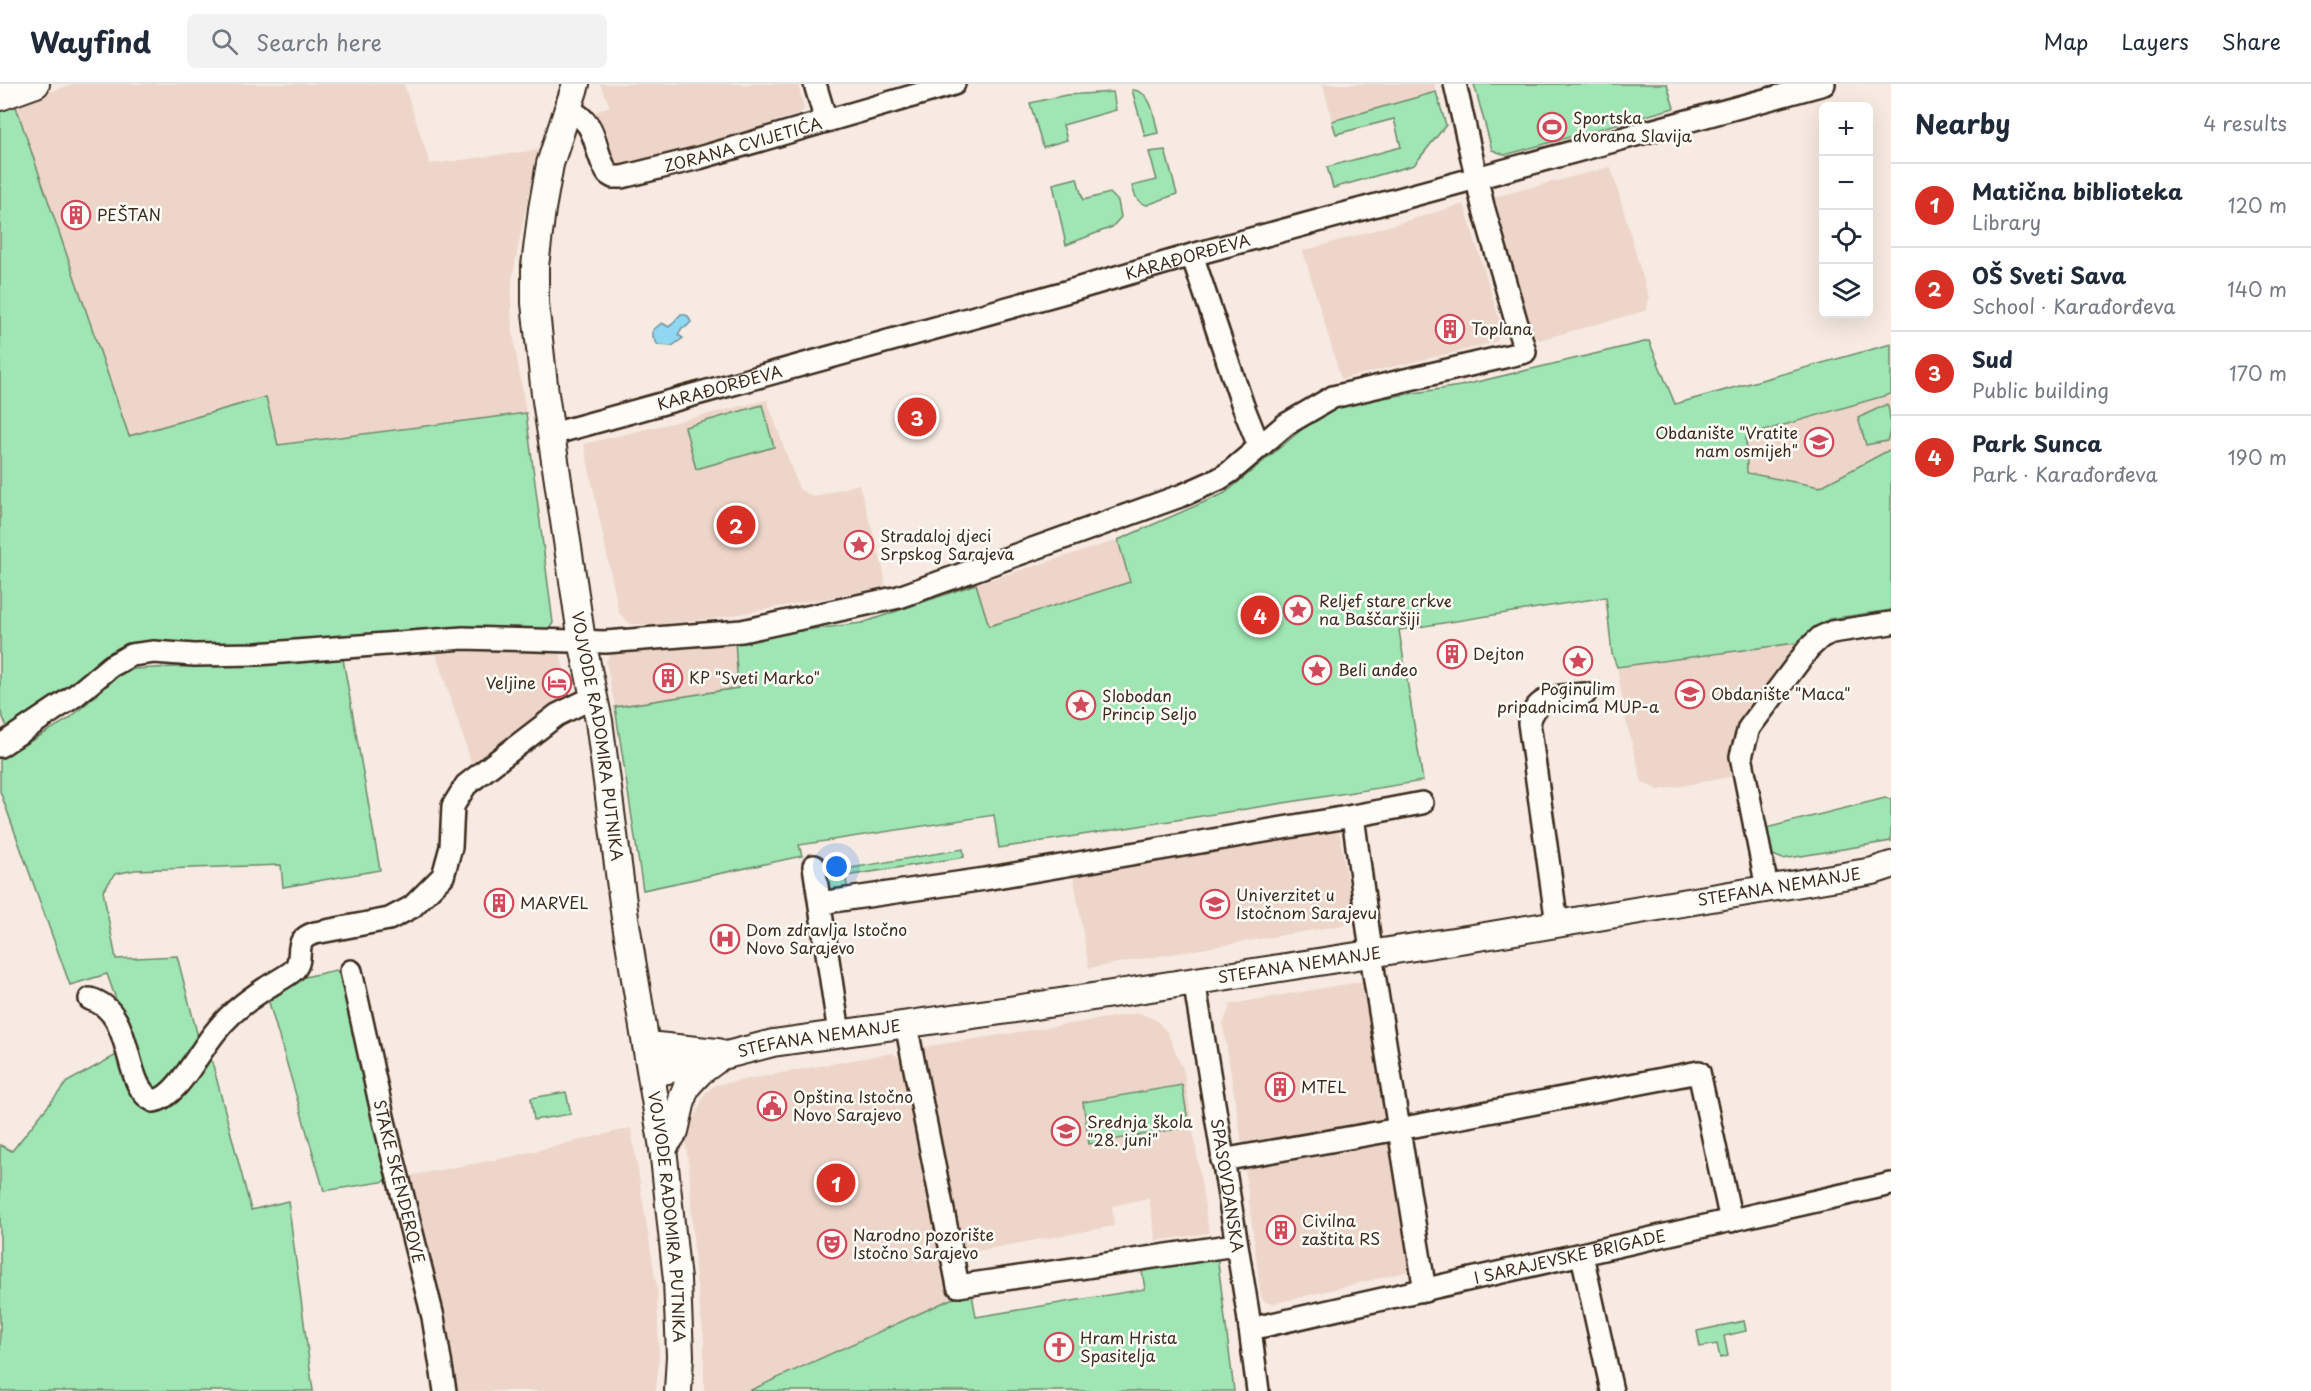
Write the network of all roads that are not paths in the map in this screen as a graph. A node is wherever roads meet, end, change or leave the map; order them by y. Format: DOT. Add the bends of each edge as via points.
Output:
graph roads {
  1 [pos="36,84"];
  2 [pos="576,84"];
  3 [pos="815,84"];
  4 [pos="954,84"];
  5 [pos="1455,84"];
  6 [pos="1824,84"];
  7 [pos="0,97"];
  8 [pos="568,109"];
  9 [pos="826,121"];
  10 [pos="1476,178"];
  11 [pos="1192,255"];
  12 [pos="552,434"];
  13 [pos="1259,446"];
  14 [pos="1891,623"];
  15 [pos="582,641"];
  16 [pos="1585,694"];
  17 [pos="594,697"];
  18 [pos="0,746"];
  19 [pos="1422,803"];
  20 [pos="1353,816"];
  21 [pos="814,866"];
  22 [pos="1885,869"];
  23 [pos="1767,888"];
  24 [pos="820,903"];
  25 [pos="1557,924"];
  26 [pos="1371,953"];
  27 [pos="351,971"];
  28 [pos="1194,980"];
  29 [pos="90,999"];
  30 [pos="906,1024"];
  31 [pos="839,1033"];
  32 [pos="647,1045"];
  33 [pos="726,1054"];
  34 [pos="652,1074"];
  35 [pos="1399,1129"];
  36 [pos="663,1148"];
  37 [pos="1222,1160"];
  38 [pos="1891,1184"];
  39 [pos="1731,1221"];
  40 [pos="1235,1245"];
  41 [pos="1582,1255"];
  42 [pos="1425,1291"];
  43 [pos="1250,1329"];
  44 [pos="445,1391"];
  45 [pos="678,1391"];
  46 [pos="1258,1391"];
  47 [pos="1612,1391"];
  1 -- 7 [label="main road"];
  2 -- 8 [label="main road, VOJVODE RADOMIRA PUTNIKA"];
  3 -- 9 [label="street"];
  4 -- 9 [label="street, ZORANA CVIJETIĆA"];
  5 -- 10 [label="street"];
  6 -- 10 [label="street, KARAĐORĐEVA"];
  8 -- 9 [label="street, ZORANA CVIJETIĆA" via="588,124 606,170 613,177 699,158"];
  8 -- 12 [label="main road, VOJVODE RADOMIRA PUTNIKA" via="550,164 535,266 535,303"];
  10 -- 11 [label="street, KARAĐORĐEVA"];
  10 -- 13 [label="street" via="1525,352 1333,397 1300,415"];
  11 -- 12 [label="street, KARAĐORĐEVA"];
  11 -- 13 [label="street"];
  12 -- 15 [label="main road, VOJVODE RADOMIRA PUTNIKA"];
  13 -- 15 [label="street" via="1230,472 1183,495 899,597 742,631"];
  14 -- 23 [label="street" via="1821,637 1749,728 1742,756"];
  15 -- 17 [label="main road, VOJVODE RADOMIRA PUTNIKA"];
  15 -- 18 [label="street" via="463,638 257,654 131,655"];
  16 -- 25 [label="street" via="1550,698 1538,704 1528,723"];
  17 -- 29 [label="street" via="557,715 466,785 453,806 447,867 426,895 389,919 304,938 293,970 225,1020 175,1088 161,1100 153,1101 145,1095 115,1017 98,1001"];
  17 -- 32 [label="main road, VOJVODE RADOMIRA PUTNIKA"];
  19 -- 20 [label="street"];
  20 -- 24 [label="street" via="986,879"];
  20 -- 26 [label="street"];
  21 -- 24 [label="street"];
  22 -- 23 [label="main road, STEFANA NEMANJE"];
  23 -- 25 [label="main road, STEFANA NEMANJE"];
  24 -- 31 [label="street"];
  25 -- 26 [label="main road, STEFANA NEMANJE"];
  26 -- 28 [label="main road, STEFANA NEMANJE"];
  26 -- 35 [label="street"];
  27 -- 44 [label="street, STAKE SKENDEROVE" via="433,1317"];
  28 -- 30 [label="main road, STEFANA NEMANJE"];
  28 -- 37 [label="street, SPASOVDANSKA"];
  30 -- 31 [label="main road, STEFANA NEMANJE"];
  30 -- 40 [label="street" via="957,1286"];
  31 -- 33 [label="main road, STEFANA NEMANJE"];
  32 -- 33 [label="main road, STEFANA NEMANJE"];
  32 -- 34 [label="main road, VOJVODE RADOMIRA PUTNIKA"];
  33 -- 34 [label="main road, STEFANA NEMANJE"];
  33 -- 36 [label="main road" via="687,1086 675,1131"];
  34 -- 36 [label="main road, VOJVODE RADOMIRA PUTNIKA"];
  35 -- 37 [label="street"];
  35 -- 39 [label="street" via="1700,1072"];
  35 -- 42 [label="street"];
  36 -- 45 [label="main road, VOJVODE RADOMIRA PUTNIKA" via="677,1280"];
  37 -- 40 [label="street, SPASOVDANSKA"];
  38 -- 39 [label="street, I SARAJEVSKE BRIGADE"];
  39 -- 41 [label="street, I SARAJEVSKE BRIGADE"];
  40 -- 43 [label="street, SPASOVDANSKA"];
  41 -- 42 [label="street, I SARAJEVSKE BRIGADE"];
  41 -- 47 [label="street"];
  42 -- 43 [label="street, I SARAJEVSKE BRIGADE"];
  43 -- 46 [label="street, SPASOVDANSKA"];
}
